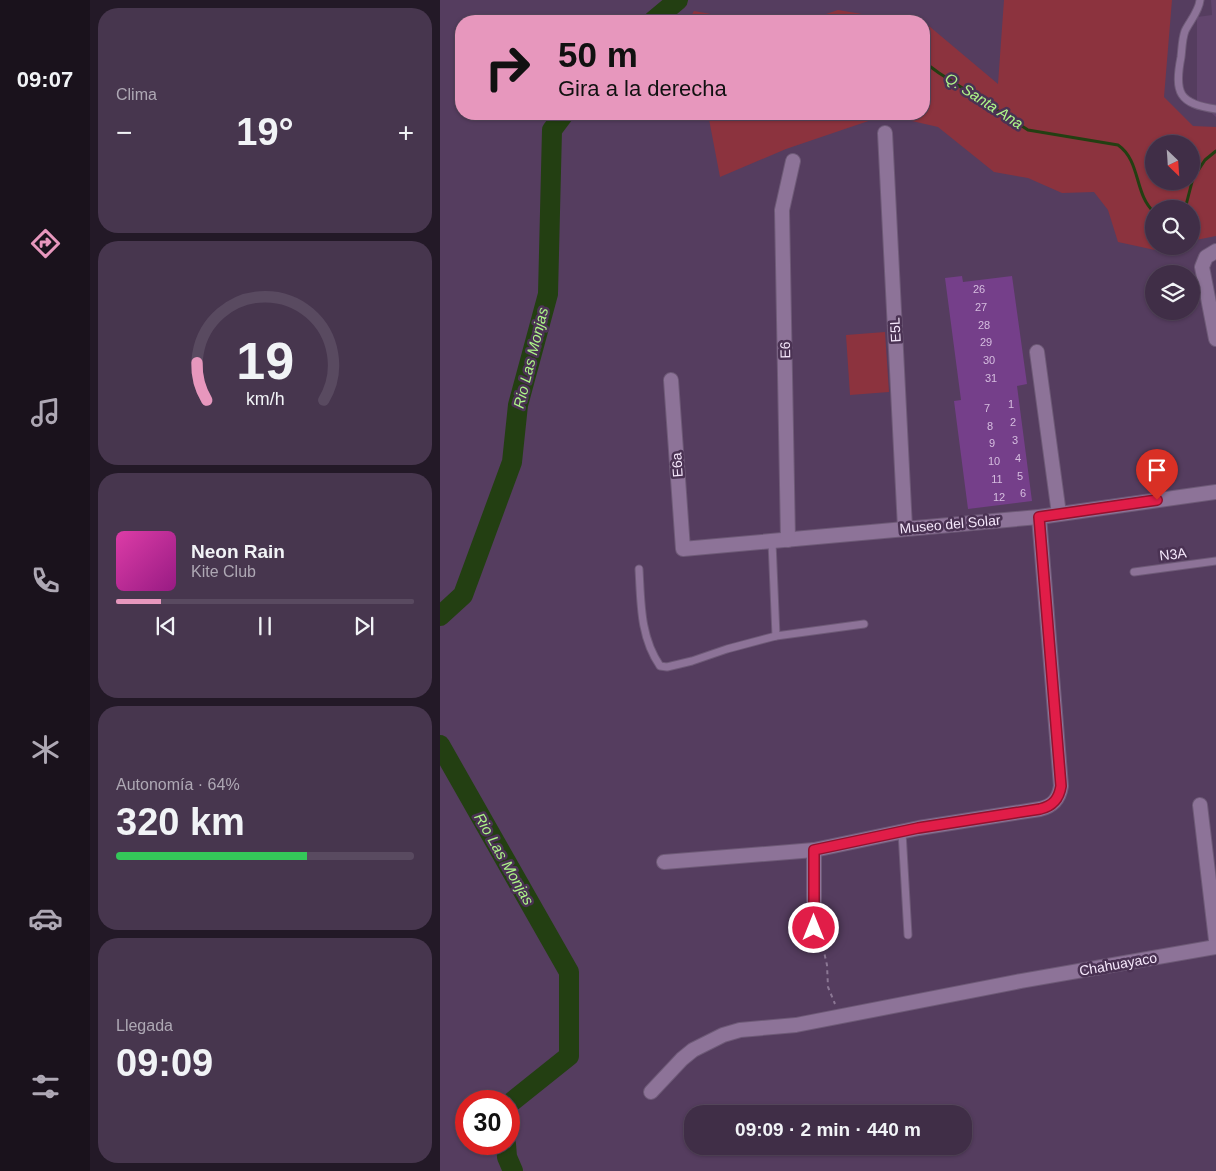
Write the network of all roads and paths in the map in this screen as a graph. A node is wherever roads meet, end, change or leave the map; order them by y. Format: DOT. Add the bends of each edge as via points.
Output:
graph roads {
  1 [pos="1200,0"];
  2 [pos="1216,109"];
  3 [pos="885,133"];
  4 [pos="793,161"];
  5 [pos="1216,250"];
  6 [pos="1216,339"];
  7 [pos="1037,352"];
  8 [pos="671,380"];
  9 [pos="1216,492"];
  10 [pos="1059,514"];
  11 [pos="1039,517"];
  12 [pos="905,528"];
  13 [pos="788,540"];
  14 [pos="772,542"];
  15 [pos="683,550"];
  16 [pos="1216,561"];
  17 [pos="639,569"];
  18 [pos="1134,572"];
  19 [pos="864,624"];
  20 [pos="776,636"];
  21 [pos="1200,805"];
  22 [pos="902,832"];
  23 [pos="814,850"];
  24 [pos="664,862"];
  25 [pos="814,928"];
  26 [pos="908,935"];
  27 [pos="1216,940"];
  28 [pos="1216,947"];
  29 [pos="848,1015"];
  30 [pos="651,1092"];
  1 -- 2 [label="lane" via="1200,6 1184,33 1177,76 1181,95 1194,105"];
  3 -- 12 [label="street, E5L"];
  4 -- 13 [label="street, E6" via="782,210"];
  5 -- 6 [label="street" via="1206,257 1202,267"];
  7 -- 10 [label="street"];
  8 -- 15 [label="street, E6a"];
  9 -- 10 [label="street, Museo del Solar"];
  10 -- 11 [label="street, Museo del Solar"];
  11 -- 12 [label="street, Museo del Solar"];
  11 -- 22 [label="street" via="1060,793 1046,808"];
  12 -- 13 [label="street, Museo del Solar"];
  13 -- 14 [label="street, Museo del Solar"];
  14 -- 15 [label="street, Museo del Solar"];
  14 -- 20 [label="lane"];
  16 -- 18 [label="lane, N3A"];
  17 -- 20 [label="lane" via="642,621 647,642 660,666 692,661"];
  19 -- 20 [label="lane"];
  21 -- 27 [label="street"];
  22 -- 23 [label="street"];
  22 -- 26 [label="lane"];
  23 -- 24 [label="street"];
  23 -- 25 [label="street"];
  25 -- 29 [label="path" via="824,950 832,999 837,1008"];
  28 -- 29 [label="street, Chahuayaco" via="1021,980"];
  29 -- 30 [label="street, Chahuayaco" via="723,1035 682,1059"];
}
